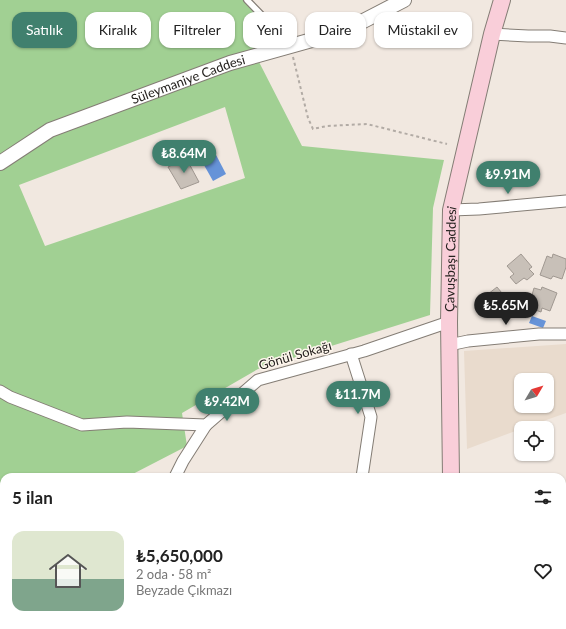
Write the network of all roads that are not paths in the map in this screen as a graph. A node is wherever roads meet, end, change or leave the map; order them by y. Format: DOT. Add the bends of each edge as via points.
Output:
graph roads {
  1 [pos="247,0"];
  2 [pos="404,0"];
  3 [pos="502,0"];
  4 [pos="259,12"];
  5 [pos="492,34"];
  6 [pos="566,38"];
  7 [pos="297,44"];
  8 [pos="283,48"];
  9 [pos="0,163"];
  10 [pos="566,201"];
  11 [pos="451,210"];
  12 [pos="449,322"];
  13 [pos="566,336"];
  14 [pos="450,345"];
  15 [pos="351,354"];
  16 [pos="0,391"];
  17 [pos="206,425"];
  18 [pos="178,473"];
  19 [pos="363,473"];
  20 [pos="451,473"];
  1 -- 4 [label="lane"];
  2 -- 7 [label="street, Süleymaniye Caddesi" via="344,31"];
  3 -- 5 [label="main road, Çavuşbaşı Caddesi"];
  5 -- 6 [label="street"];
  5 -- 11 [label="main road, Çavuşbaşı Caddesi"];
  8 -- 9 [label="street, Süleymaniye Caddesi" via="230,63 50,130"];
  10 -- 11 [label="street"];
  11 -- 12 [label="main road, Çavuşbaşı Caddesi"];
  12 -- 14 [label="main road, Çavuşbaşı Caddesi"];
  12 -- 15 [label="street, Gönül Sokağı"];
  13 -- 14 [label="street" via="539,334"];
  14 -- 20 [label="main road, Çavuşbaşı Caddesi"];
  15 -- 17 [label="street, Gönül Sokağı" via="258,380"];
  15 -- 19 [label="street" via="370,417"];
  16 -- 17 [label="street" via="82,425 127,422"];
  17 -- 18 [label="street, Gönül Sokağı"];
}
